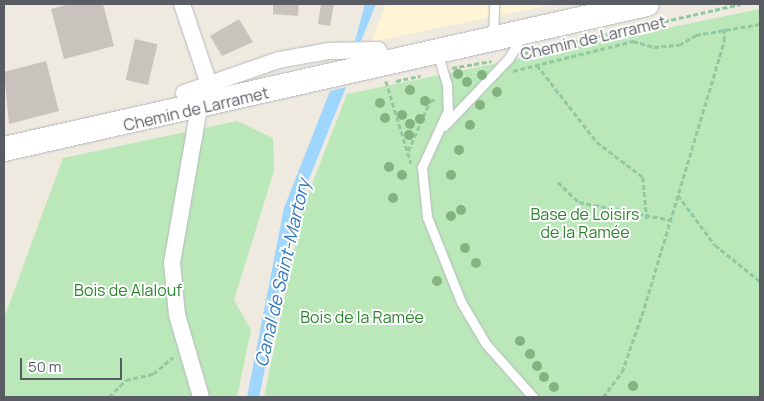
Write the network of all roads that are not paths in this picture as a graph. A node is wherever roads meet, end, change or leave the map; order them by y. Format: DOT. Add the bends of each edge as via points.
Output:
graph roads {
  1 [pos="182,4"];
  2 [pos="494,4"];
  3 [pos="647,4"];
  4 [pos="516,34"];
  5 [pos="493,39"];
  6 [pos="439,61"];
  7 [pos="386,73"];
  8 [pos="209,84"];
  9 [pos="192,101"];
  10 [pos="440,130"];
  11 [pos="4,149"];
  12 [pos="201,397"];
  13 [pos="533,397"];
  1 -- 8 [label="street"];
  2 -- 5 [label="lane"];
  3 -- 4 [label="main road, Chemin de Larramet"];
  4 -- 5 [label="main road, Chemin de Larramet"];
  4 -- 10 [label="lane" via="518,43 509,58"];
  5 -- 6 [label="main road, Chemin de Larramet"];
  6 -- 7 [label="main road, Chemin de Larramet"];
  6 -- 10 [label="lane" via="449,96"];
  7 -- 8 [label="street, Chemin de Larramet" via="378,50 346,49 279,60"];
  7 -- 9 [label="main road, Chemin de Larramet" via="343,76"];
  8 -- 9 [label="street, Chemin de Larramet"];
  9 -- 11 [label="main road, Chemin de Larramet"];
  9 -- 12 [label="street" via="172,263 173,290"];
  10 -- 13 [label="lane" via="422,166 421,181 433,236 473,323"];
}
